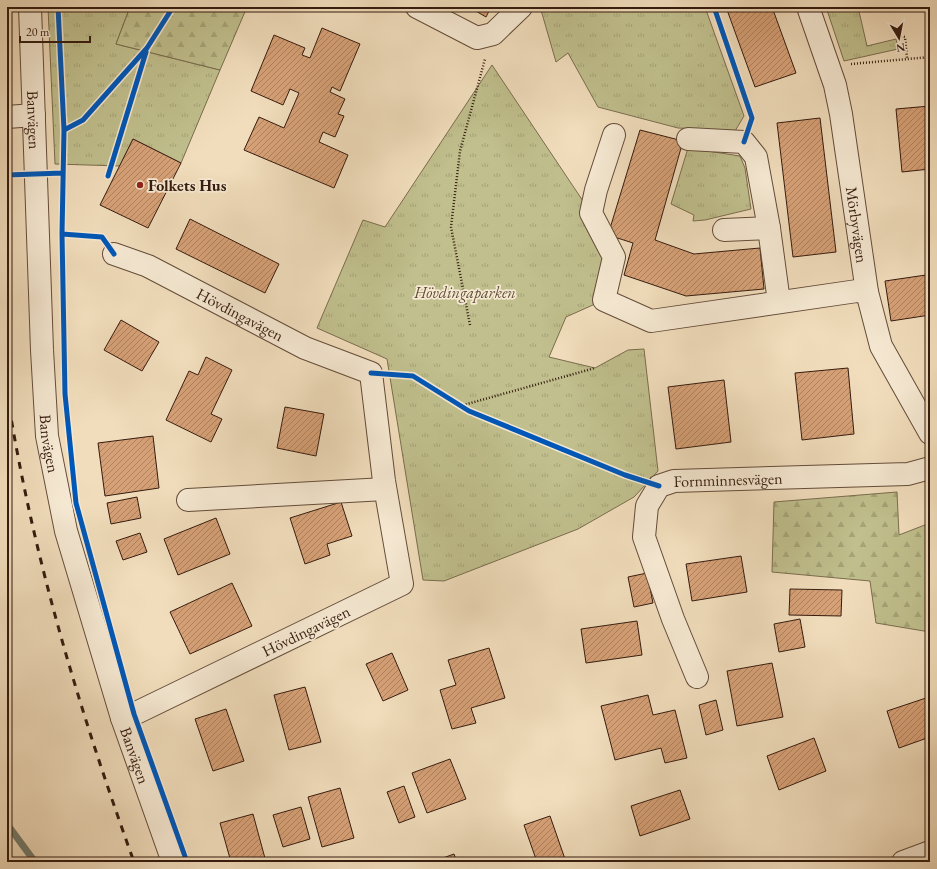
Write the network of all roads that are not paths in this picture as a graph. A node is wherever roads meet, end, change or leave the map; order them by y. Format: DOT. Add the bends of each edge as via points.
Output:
graph roads {
  1 [pos="30,7"];
  2 [pos="417,7"];
  3 [pos="520,7"];
  4 [pos="808,7"];
  5 [pos="34,115"];
  6 [pos="7,117"];
  7 [pos="614,135"];
  8 [pos="688,139"];
  9 [pos="769,228"];
  10 [pos="724,230"];
  11 [pos="114,254"];
  12 [pos="867,292"];
  13 [pos="779,302"];
  14 [pos="930,433"];
  15 [pos="930,468"];
  16 [pos="385,489"];
  17 [pos="188,500"];
  18 [pos="697,678"];
  19 [pos="122,718"];
  20 [pos="930,852"];
  21 [pos="173,862"];
  22 [pos="903,862"];
  1 -- 5 [label="street, Banvägen"];
  2 -- 3 [label="street" via="477,38 493,34"];
  4 -- 12 [label="street, Mörbyvägen" via="835,85 842,114"];
  5 -- 6 [label="street"];
  5 -- 19 [label="street, Banvägen" via="47,436 66,531"];
  7 -- 13 [label="street" via="591,213 614,257 604,300 651,322"];
  8 -- 9 [label="street" via="744,142 756,157"];
  9 -- 10 [label="street"];
  9 -- 13 [label="street"];
  11 -- 16 [label="street, Hövdingavägen" via="148,266 305,348 371,373"];
  12 -- 13 [label="street" via="857,291"];
  12 -- 14 [label="street, Mörbyvägen" via="880,346"];
  15 -- 18 [label="street, Fornminnesvägen" via="908,474 674,481 659,486 647,506 644,537 672,619"];
  16 -- 17 [label="street"];
  16 -- 19 [label="street, Hövdingavägen" via="402,584"];
  19 -- 21 [label="street, Banvägen"];
  20 -- 22 [label="street"];
}
